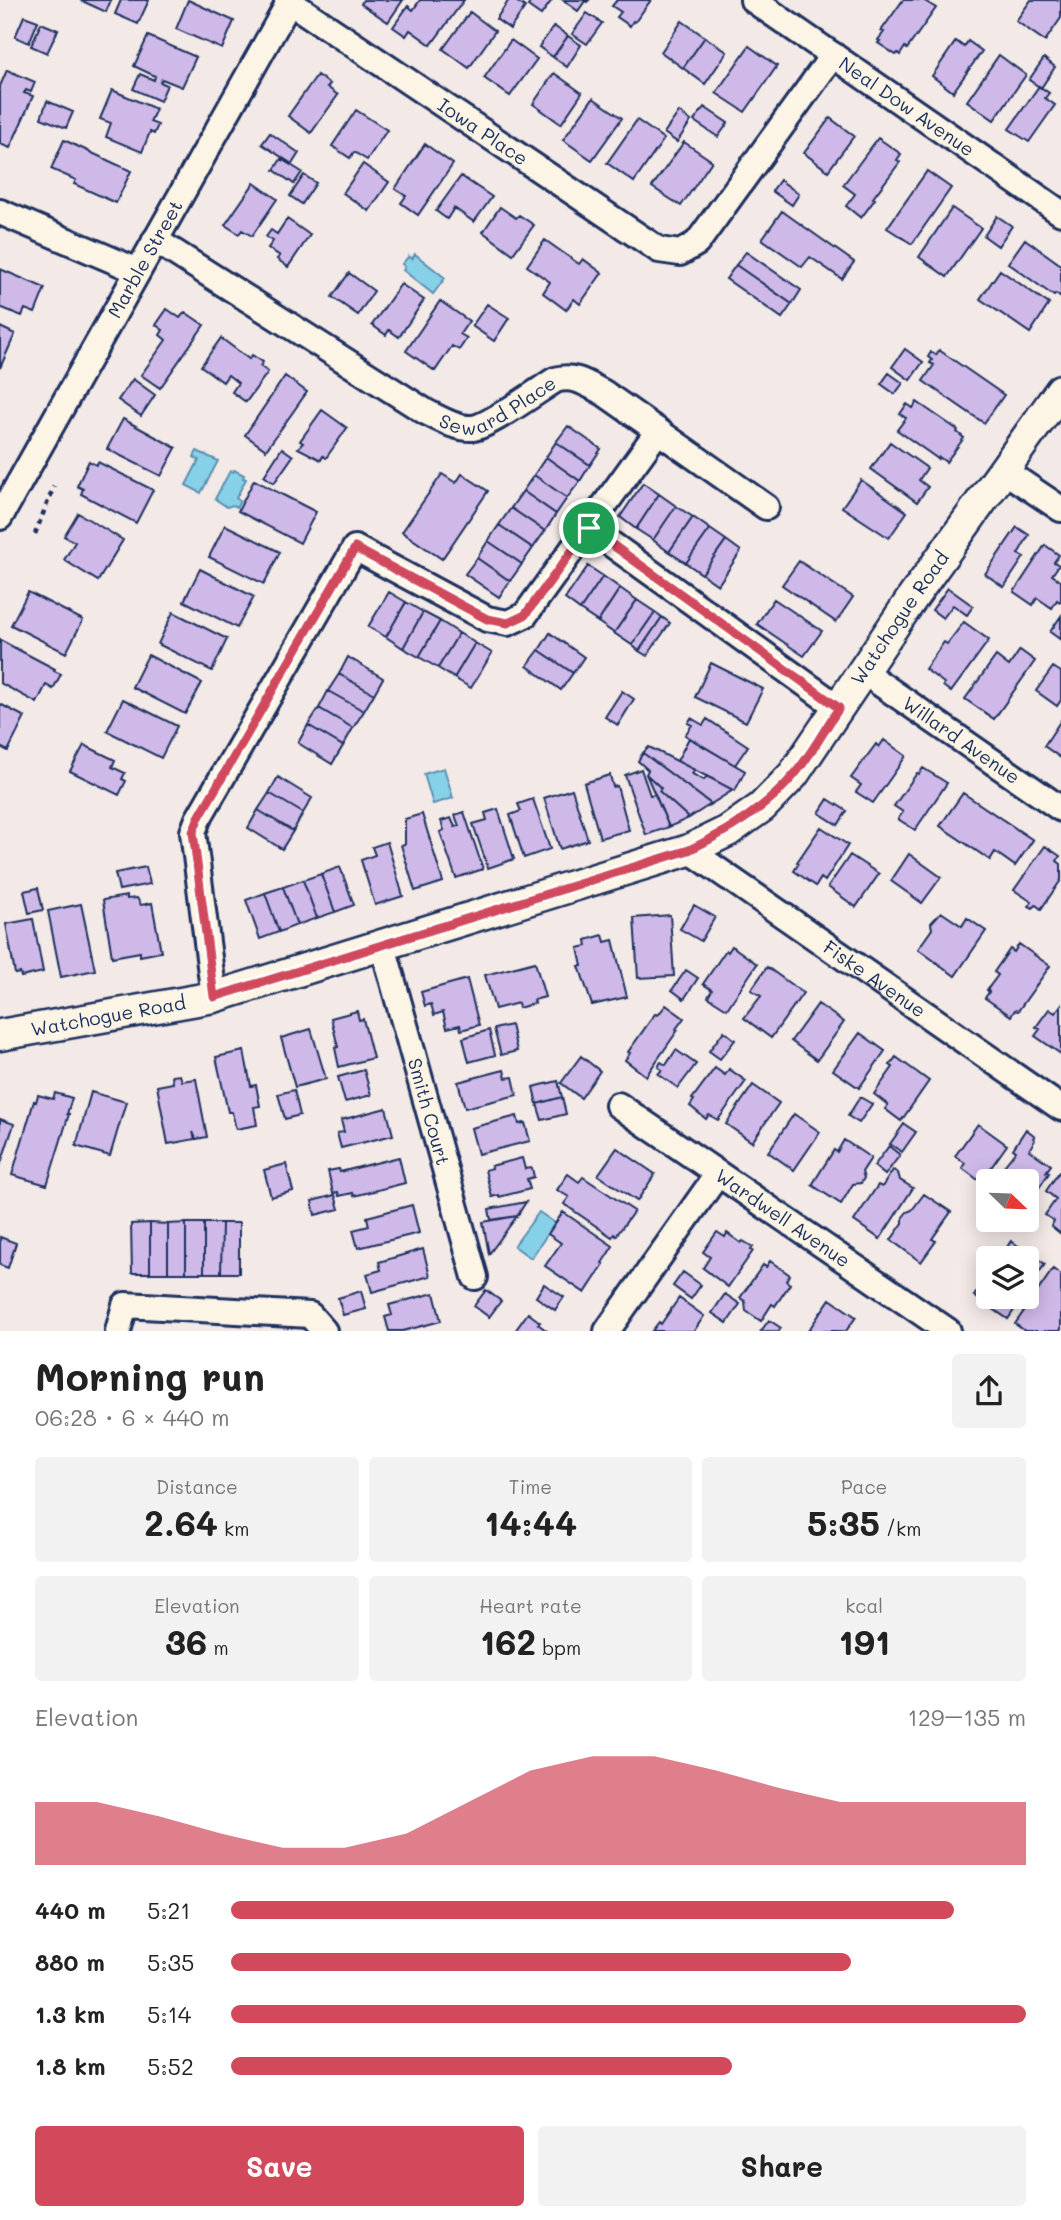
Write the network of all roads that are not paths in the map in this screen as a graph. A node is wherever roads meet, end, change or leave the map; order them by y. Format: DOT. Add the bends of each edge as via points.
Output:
graph roads {
  1 [pos="753,0"];
  2 [pos="288,1"];
  3 [pos="833,55"];
  4 [pos="0,212"];
  5 [pos="1061,214"];
  6 [pos="155,240"];
  7 [pos="138,271"];
  8 [pos="1061,390"];
  9 [pos="658,431"];
  10 [pos="1003,470"];
  11 [pos="766,507"];
  12 [pos="1061,509"];
  13 [pos="0,517"];
  14 [pos="589,528"];
  15 [pos="862,671"];
  16 [pos="839,708"];
  17 [pos="1061,809"];
  18 [pos="689,850"];
  19 [pos="383,946"];
  20 [pos="214,997"];
  21 [pos="0,1035"];
  22 [pos="618,1105"];
  23 [pos="1061,1108"];
  24 [pos="717,1175"];
  25 [pos="475,1277"];
  26 [pos="118,1331"];
  27 [pos="324,1331"];
  28 [pos="607,1331"];
  29 [pos="948,1331"];
  1 -- 3 [label="street, Neal Dow Avenue"];
  2 -- 3 [label="street, Iowa Place" via="659,250 680,253 696,243"];
  2 -- 6 [label="street, Marble Street"];
  3 -- 5 [label="street, Neal Dow Avenue"];
  4 -- 7 [label="street"];
  6 -- 7 [label="street, Marble Street"];
  6 -- 9 [label="street, Seward Place" via="449,424 474,428 565,376 604,393"];
  7 -- 13 [label="street, Marble Street"];
  8 -- 10 [label="street, Watchogue Road"];
  9 -- 11 [label="street, Seward Place"];
  9 -- 14 [label="street"];
  10 -- 12 [label="street"];
  10 -- 15 [label="street, Watchogue Road"];
  14 -- 16 [label="street"];
  14 -- 20 [label="street" via="525,615 508,623 487,619 355,548 193,832"];
  15 -- 16 [label="street, Watchogue Road"];
  15 -- 17 [label="street, Willard Avenue"];
  16 -- 18 [label="street, Watchogue Road" via="793,775 762,807"];
  18 -- 19 [label="street, Watchogue Road"];
  18 -- 23 [label="street, Fiske Avenue"];
  19 -- 20 [label="street, Watchogue Road"];
  19 -- 25 [label="street, Smith Court"];
  20 -- 21 [label="street, Watchogue Road"];
  22 -- 24 [label="street, Wardwell Avenue"];
  24 -- 28 [label="street"];
  24 -- 29 [label="street, Wardwell Avenue"];
  26 -- 27 [label="street" via="125,1305 310,1315"];
}
